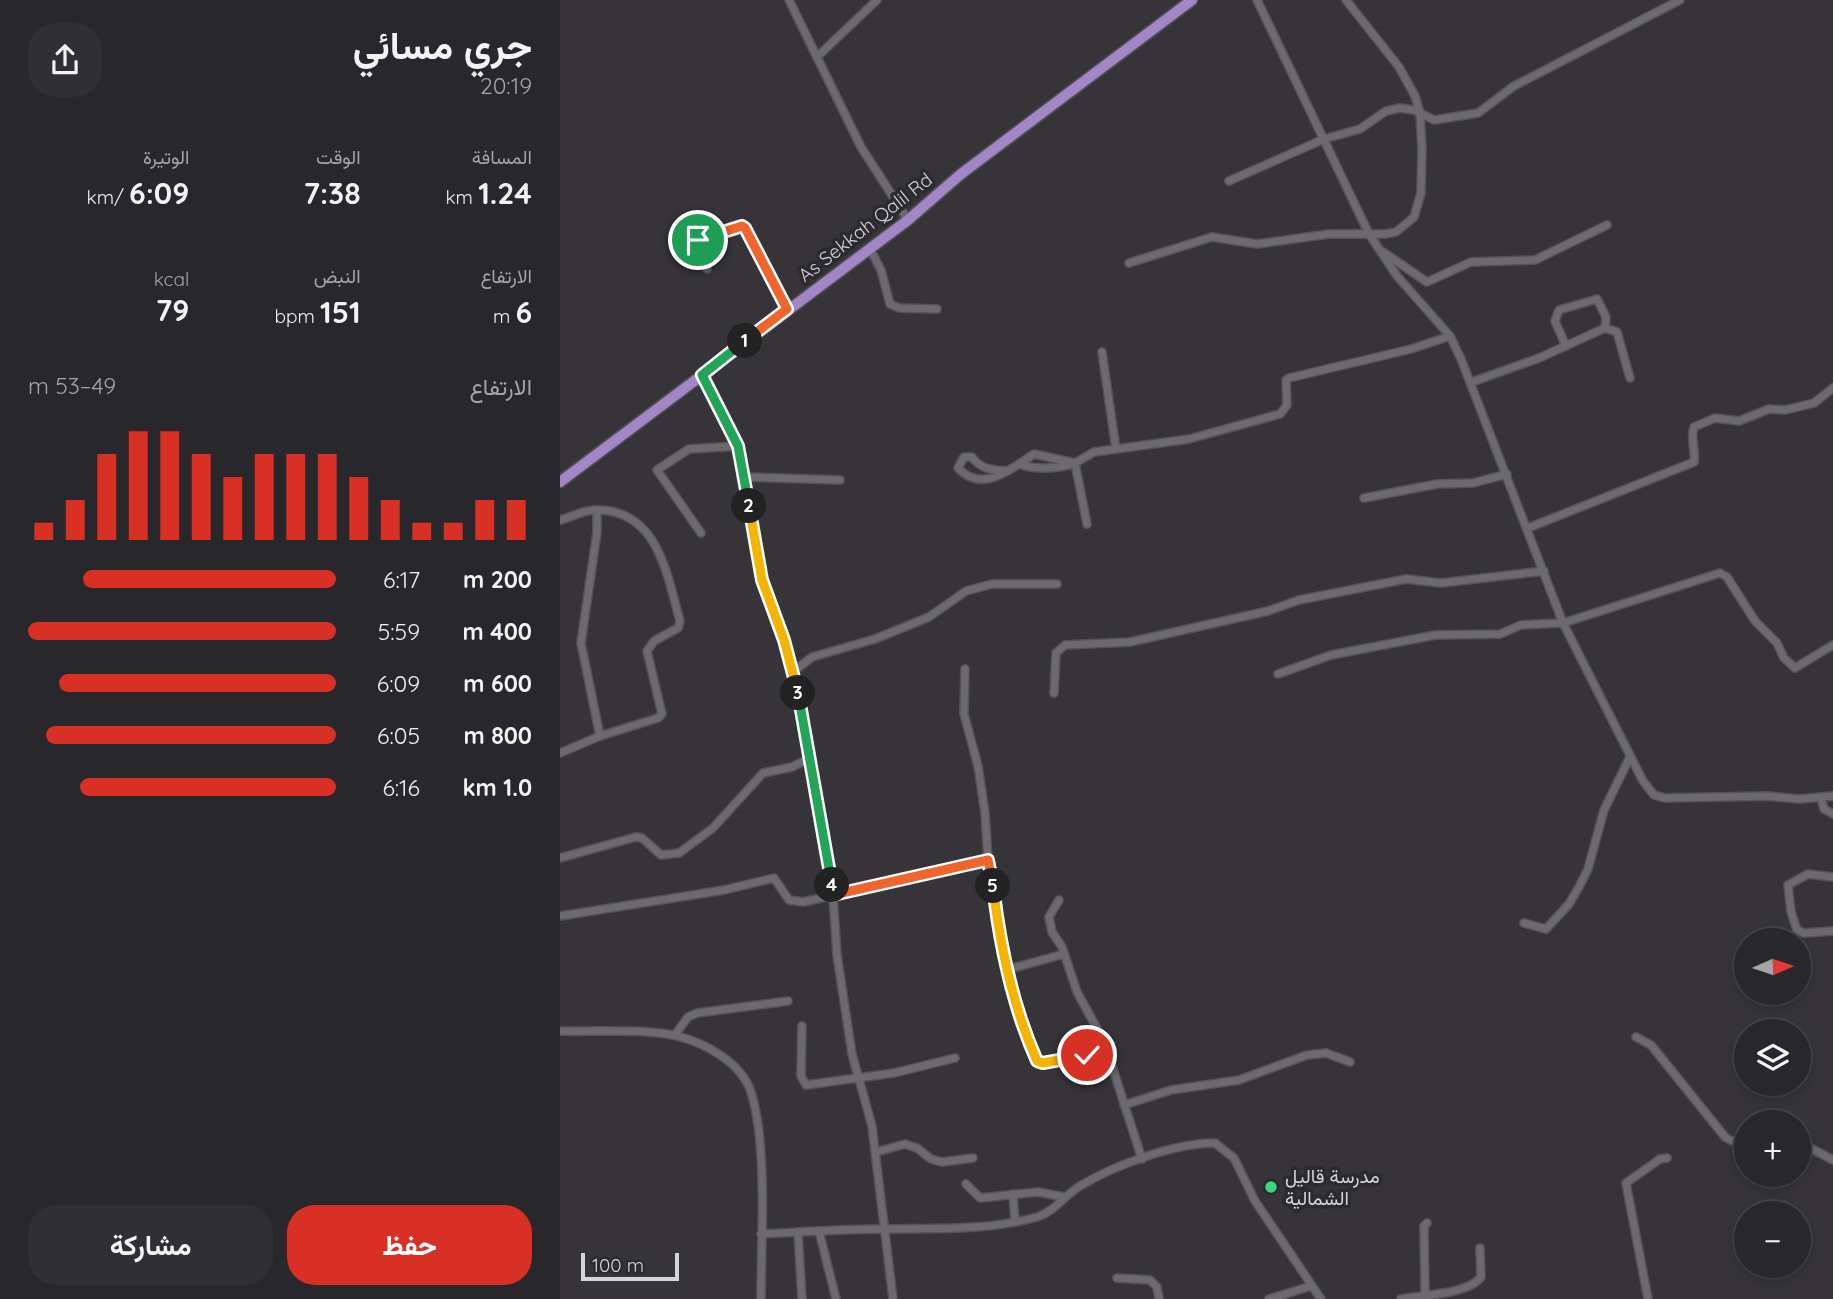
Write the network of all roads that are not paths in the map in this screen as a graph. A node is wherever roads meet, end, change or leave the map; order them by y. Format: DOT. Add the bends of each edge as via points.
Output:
graph roads {
  1 [pos="789,0"];
  2 [pos="877,0"];
  3 [pos="1192,0"];
  4 [pos="1257,0"];
  5 [pos="1346,0"];
  6 [pos="1680,0"];
  7 [pos="817,57"];
  8 [pos="1420,113"];
  9 [pos="1324,139"];
  10 [pos="1229,181"];
  11 [pos="908,220"];
  12 [pos="1607,225"];
  13 [pos="1369,234"];
  14 [pos="1377,247"];
  15 [pos="870,249"];
  16 [pos="1129,263"];
  17 [pos="707,269"];
  18 [pos="787,309"];
  19 [pos="937,309"];
  20 [pos="1605,328"];
  21 [pos="1450,337"];
  22 [pos="1566,346"];
  23 [pos="1102,352"];
  24 [pos="702,375"];
  25 [pos="1630,378"];
  26 [pos="1472,382"];
  27 [pos="1833,388"];
  28 [pos="738,446"];
  29 [pos="1116,449"];
  30 [pos="1034,454"];
  31 [pos="1074,463"];
  32 [pos="1019,464"];
  33 [pos="1042,467"];
  34 [pos="1008,471"];
  35 [pos="1507,474"];
  36 [pos="746,477"];
  37 [pos="840,480"];
  38 [pos="560,482"];
  39 [pos="1364,498"];
  40 [pos="597,510"];
  41 [pos="560,520"];
  42 [pos="1087,524"];
  43 [pos="1528,528"];
  44 [pos="701,533"];
  45 [pos="1544,571"];
  46 [pos="1057,584"];
  47 [pos="1563,622"];
  48 [pos="1833,645"];
  49 [pos="965,669"];
  50 [pos="794,671"];
  51 [pos="1278,674"];
  52 [pos="1054,692"];
  53 [pos="600,736"];
  54 [pos="560,753"];
  55 [pos="810,758"];
  56 [pos="1629,760"];
  57 [pos="1833,796"];
  58 [pos="1821,798"];
  59 [pos="1833,814"];
  60 [pos="560,858"];
  61 [pos="988,860"];
  62 [pos="1833,877"];
  63 [pos="833,895"];
  64 [pos="1059,900"];
  65 [pos="560,916"];
  66 [pos="1524,923"];
  67 [pos="1833,931"];
  68 [pos="1064,954"];
  69 [pos="1006,970"];
  70 [pos="788,1001"];
  71 [pos="802,1026"];
  72 [pos="560,1031"];
  73 [pos="674,1035"];
  74 [pos="1636,1037"];
  75 [pos="1104,1056"];
  76 [pos="956,1059"];
  77 [pos="1350,1062"];
  78 [pos="856,1077"];
  79 [pos="1124,1105"];
  80 [pos="1734,1141"];
  81 [pos="1811,1148"];
  82 [pos="876,1152"];
  83 [pos="973,1158"];
  84 [pos="1142,1158"];
  85 [pos="1667,1158"];
  86 [pos="1833,1160"];
  87 [pos="966,1184"];
  88 [pos="1013,1194"];
  89 [pos="1064,1197"];
  90 [pos="1014,1221"];
  91 [pos="1427,1223"];
  92 [pos="886,1229"];
  93 [pos="819,1231"];
  94 [pos="798,1232"];
  95 [pos="761,1234"];
  96 [pos="1480,1248"];
  97 [pos="1117,1278"];
  98 [pos="1311,1286"];
  99 [pos="1425,1294"];
  100 [pos="761,1299"];
  101 [pos="802,1299"];
  102 [pos="836,1299"];
  103 [pos="893,1299"];
  104 [pos="1159,1299"];
  105 [pos="1269,1299"];
  106 [pos="1321,1299"];
  107 [pos="1401,1299"];
  108 [pos="1648,1299"];
  1 -- 7 [label="street"];
  2 -- 7 [label="street"];
  3 -- 11 [label="main road, As Sekkah Qalil Rd" via="982,158"];
  4 -- 9 [label="street"];
  5 -- 8 [label="street" via="1399,67"];
  6 -- 8 [label="street" via="1514,86 1478,113 1434,120"];
  7 -- 11 [label="street" via="861,147"];
  8 -- 9 [label="street" via="1400,108 1386,111 1360,129"];
  8 -- 13 [label="street" via="1419,207 1396,232"];
  9 -- 10 [label="street"];
  9 -- 13 [label="street"];
  11 -- 15 [label="main road, As Sekkah Qalil Rd"];
  12 -- 14 [label="street" via="1535,260 1471,262 1427,282"];
  13 -- 14 [label="street"];
  13 -- 16 [label="street" via="1329,234 1257,244 1212,237"];
  14 -- 21 [label="street"];
  15 -- 18 [label="main road, As Sekkah Qalil Rd"];
  15 -- 19 [label="street" via="890,304"];
  17 -- 18 [label="street" via="698,240 742,226"];
  18 -- 24 [label="main road, As Sekkah Qalil Rd"];
  20 -- 22 [label="street"];
  20 -- 22 [label="street" via="1606,317 1597,299 1559,310 1555,321"];
  20 -- 25 [label="street" via="1617,332"];
  21 -- 26 [label="street"];
  21 -- 29 [label="street" via="1289,378 1287,405 1280,414 1189,439"];
  22 -- 26 [label="street"];
  23 -- 29 [label="street"];
  24 -- 28 [label="street"];
  24 -- 38 [label="main road, As Sekkah Qalil Rd"];
  26 -- 35 [label="street"];
  27 -- 43 [label="street" via="1814,403 1769,410 1739,421 1715,418 1694,427 1694,462"];
  28 -- 36 [label="street"];
  28 -- 44 [label="street" via="689,449 657,470"];
  29 -- 31 [label="street" via="1094,452"];
  30 -- 31 [label="street"];
  30 -- 32 [label="street"];
  30 -- 33 [label="street"];
  31 -- 33 [label="street"];
  31 -- 42 [label="street"];
  32 -- 33 [label="street"];
  32 -- 34 [label="street"];
  34 -- 34 [label="street" via="988,479 965,475 958,468 964,457 972,457 989,470"];
  35 -- 39 [label="street"];
  35 -- 43 [label="street"];
  36 -- 37 [label="street"];
  36 -- 50 [label="street" via="762,580"];
  40 -- 41 [label="street"];
  40 -- 53 [label="street" via="581,643"];
  40 -- 53 [label="street" via="614,511 650,535 659,548 680,621 647,651 662,715"];
  43 -- 45 [label="street"];
  45 -- 47 [label="street"];
  45 -- 52 [label="street" via="1441,583 1406,579 1130,642 1065,645 1056,653"];
  46 -- 50 [label="street" via="992,584 966,592 929,617 812,657"];
  47 -- 48 [label="street" via="1720,573 1727,576 1791,666 1795,668"];
  47 -- 51 [label="street" via="1521,625 1500,634 1435,635 1332,655"];
  47 -- 56 [label="street"];
  49 -- 61 [label="street" via="964,714 984,801"];
  50 -- 55 [label="street"];
  53 -- 54 [label="street"];
  55 -- 60 [label="street" via="764,773 724,818 679,853 660,855 636,837"];
  55 -- 63 [label="street"];
  56 -- 58 [label="street" via="1654,795 1665,798"];
  56 -- 66 [label="street" via="1612,790 1588,869 1569,904 1546,929"];
  57 -- 58 [label="street"];
  58 -- 59 [label="street" via="1824,809"];
  61 -- 63 [label="street"];
  61 -- 69 [label="street"];
  62 -- 67 [label="street" via="1808,874 1788,885 1797,930"];
  63 -- 65 [label="street" via="803,902 789,900 774,878"];
  63 -- 78 [label="street" via="837,955"];
  64 -- 68 [label="street" via="1051,909 1050,924"];
  68 -- 69 [label="street"];
  68 -- 75 [label="street" via="1077,992 1100,1034"];
  69 -- 75 [label="street" via="1037,1061"];
  70 -- 73 [label="street" via="696,1013"];
  71 -- 78 [label="street" via="806,1085"];
  72 -- 73 [label="street"];
  73 -- 95 [label="street" via="715,1051 734,1066 750,1090 758,1141"];
  74 -- 80 [label="street" via="1651,1045 1725,1137"];
  75 -- 79 [label="street" via="1112,1063"];
  76 -- 78 [label="street"];
  77 -- 79 [label="street" via="1326,1053 1307,1055 1239,1080 1171,1090"];
  78 -- 82 [label="street" via="867,1104"];
  79 -- 84 [label="street"];
  81 -- 86 [label="street"];
  82 -- 83 [label="street" via="905,1144 942,1162"];
  82 -- 92 [label="street"];
  84 -- 89 [label="street"];
  84 -- 98 [label="street" via="1197,1143 1215,1143 1227,1150"];
  85 -- 108 [label="street" via="1626,1184"];
  87 -- 88 [label="street" via="980,1198"];
  88 -- 89 [label="street"];
  88 -- 90 [label="street"];
  89 -- 90 [label="street" via="1041,1216"];
  90 -- 92 [label="street"];
  91 -- 99 [label="street"];
  92 -- 93 [label="street"];
  92 -- 103 [label="street"];
  93 -- 94 [label="street"];
  93 -- 102 [label="street"];
  94 -- 95 [label="street"];
  94 -- 101 [label="street"];
  95 -- 100 [label="street"];
  96 -- 99 [label="street" via="1479,1281 1465,1289"];
  97 -- 104 [label="street" via="1150,1280"];
  98 -- 105 [label="street"];
  98 -- 106 [label="street"];
  99 -- 107 [label="street"];
}
